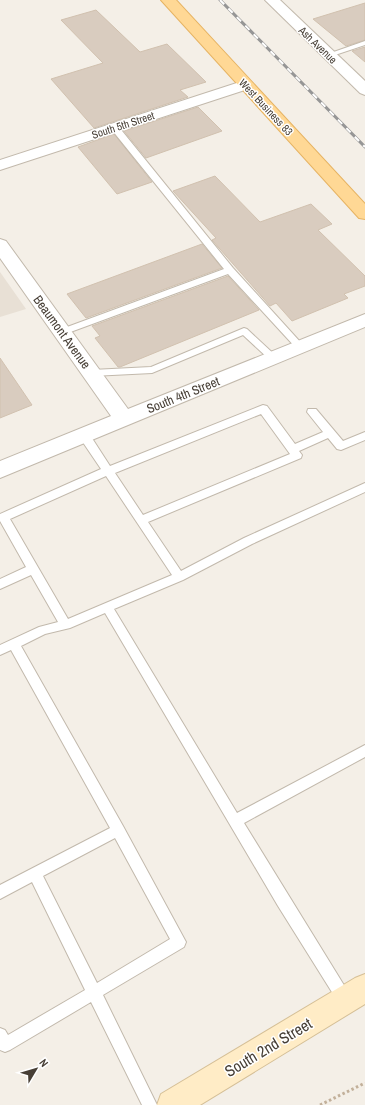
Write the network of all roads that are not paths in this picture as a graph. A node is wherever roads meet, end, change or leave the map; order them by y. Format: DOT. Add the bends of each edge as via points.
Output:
graph roads {
  1 [pos="168,0"];
  2 [pos="272,0"];
  3 [pos="364,39"];
  4 [pos="342,43"];
  5 [pos="334,53"];
  6 [pos="246,85"];
  7 [pos="365,90"];
  8 [pos="115,128"];
  9 [pos="0,165"];
  10 [pos="365,214"];
  11 [pos="0,246"];
  12 [pos="230,270"];
  13 [pos="365,320"];
  14 [pos="62,332"];
  15 [pos="300,347"];
  16 [pos="273,358"];
  17 [pos="92,373"];
  18 [pos="312,412"];
  19 [pos="124,419"];
  20 [pos="330,434"];
  21 [pos="84,435"];
  22 [pos="365,436"];
  23 [pos="293,449"];
  24 [pos="0,470"];
  25 [pos="108,471"];
  26 [pos="365,487"];
  27 [pos="2,518"];
  28 [pos="141,520"];
  29 [pos="33,570"];
  30 [pos="179,577"];
  31 [pos="0,584"];
  32 [pos="107,607"];
  33 [pos="66,625"];
  34 [pos="14,644"];
  35 [pos="0,650"];
  36 [pos="365,751"];
  37 [pos="235,821"];
  38 [pos="118,830"];
  39 [pos="36,874"];
  40 [pos="0,892"];
  41 [pos="95,993"];
  42 [pos="355,994"];
  43 [pos="0,1035"];
  44 [pos="150,1105"];
  45 [pos="172,1105"];
  1 -- 6 [label="main road, West Business 83"];
  2 -- 5 [label="street, Ash Avenue"];
  3 -- 5 [label="lane"];
  4 -- 5 [label="lane"];
  5 -- 7 [label="street, Ash Avenue"];
  6 -- 8 [label="street, South 5th Street"];
  6 -- 10 [label="main road, West Business 83"];
  8 -- 9 [label="street, South 5th Street"];
  8 -- 12 [label="lane"];
  11 -- 14 [label="street, Beaumont Avenue"];
  12 -- 14 [label="lane"];
  12 -- 15 [label="lane"];
  13 -- 15 [label="street, South 4th Street"];
  14 -- 17 [label="street, Beaumont Avenue"];
  15 -- 16 [label="street, South 4th Street"];
  16 -- 17 [label="lane" via="244,331 152,370"];
  16 -- 19 [label="street, South 4th Street"];
  17 -- 19 [label="street, Beaumont Avenue"];
  18 -- 20 [label="lane"];
  19 -- 21 [label="street, South 4th Street"];
  20 -- 22 [label="lane" via="341,446"];
  20 -- 23 [label="lane"];
  21 -- 24 [label="street, South 4th Street"];
  21 -- 25 [label="lane"];
  23 -- 25 [label="lane" via="263,409"];
  23 -- 28 [label="lane" via="297,455"];
  25 -- 27 [label="lane"];
  25 -- 28 [label="lane"];
  26 -- 30 [label="lane" via="248,541"];
  27 -- 29 [label="lane"];
  28 -- 30 [label="lane"];
  29 -- 31 [label="lane"];
  29 -- 33 [label="lane"];
  30 -- 32 [label="lane"];
  32 -- 33 [label="lane"];
  32 -- 37 [label="lane"];
  33 -- 34 [label="lane" via="43,630"];
  34 -- 35 [label="lane"];
  34 -- 38 [label="lane"];
  36 -- 37 [label="lane"];
  37 -- 42 [label="lane" via="283,901"];
  38 -- 39 [label="lane"];
  38 -- 41 [label="lane" via="179,942"];
  39 -- 40 [label="lane"];
  39 -- 41 [label="lane"];
  41 -- 43 [label="lane" via="5,1045"];
  41 -- 44 [label="lane"];
  42 -- 45 [label="main road, South 2nd Street"];
}
